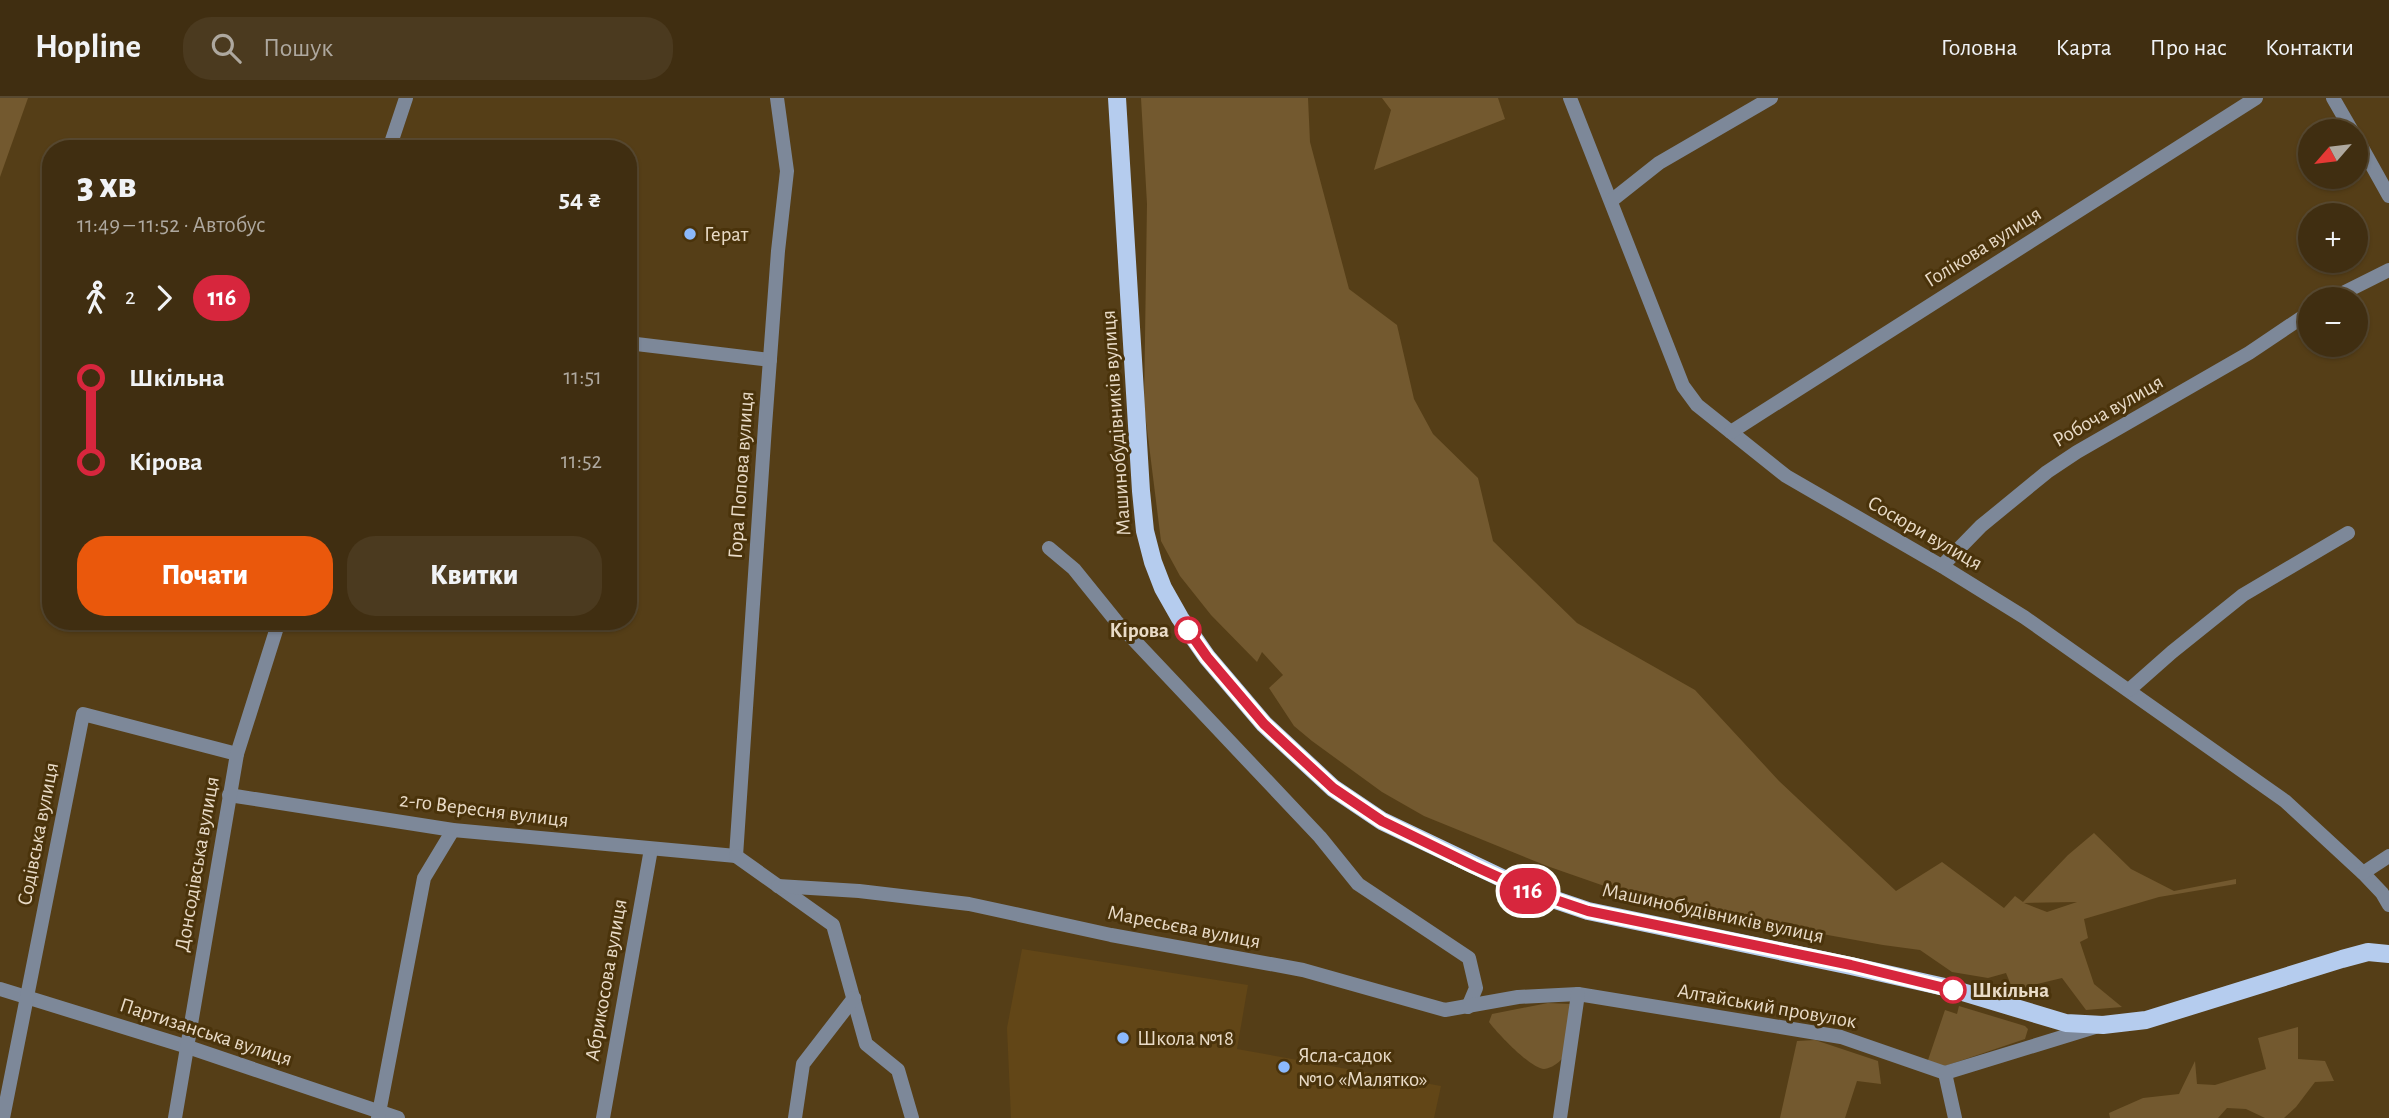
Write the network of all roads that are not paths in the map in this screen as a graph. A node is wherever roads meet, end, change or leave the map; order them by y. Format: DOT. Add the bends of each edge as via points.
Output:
graph roads {
  1 [pos="406,98"];
  2 [pos="777,98"];
  3 [pos="1117,98"];
  4 [pos="1570,98"];
  5 [pos="1771,98"];
  6 [pos="2256,98"];
  7 [pos="2333,98"];
  8 [pos="2345,119"];
  9 [pos="392,140"];
  10 [pos="2368,159"];
  11 [pos="2389,196"];
  12 [pos="1611,201"];
  13 [pos="2389,270"];
  14 [pos="2355,287"];
  15 [pos="2298,320"];
  16 [pos="637,344"];
  17 [pos="770,359"];
  18 [pos="1731,432"];
  19 [pos="2347,533"];
  20 [pos="1049,548"];
  21 [pos="1942,566"];
  22 [pos="276,630"];
  23 [pos="2129,690"];
  24 [pos="237,754"];
  25 [pos="229,795"];
  26 [pos="453,830"];
  27 [pos="651,849"];
  28 [pos="736,856"];
  29 [pos="2389,856"];
  30 [pos="2363,873"];
  31 [pos="778,886"];
  32 [pos="2389,905"];
  33 [pos="2389,954"];
  34 [pos="0,989"];
  35 [pos="1578,994"];
  36 [pos="27,998"];
  37 [pos="854,998"];
  38 [pos="1468,1007"];
  39 [pos="2103,1025"];
  40 [pos="188,1047"];
  41 [pos="1945,1073"];
  42 [pos="379,1114"];
  43 [pos="2,1118"];
  44 [pos="175,1118"];
  45 [pos="398,1118"];
  46 [pos="603,1118"];
  47 [pos="795,1118"];
  48 [pos="912,1118"];
  49 [pos="1560,1118"];
  50 [pos="1955,1118"];
  1 -- 9 [label="street"];
  2 -- 17 [label="street, Гора Попова вулиця" via="788,171"];
  3 -- 39 [label="main road, Машинобудівників вулиця" via="1141,491 1153,562 1174,608 1207,657 1295,754 1333,788 1382,821 1529,891 1588,911 1851,965 2066,1023"];
  4 -- 12 [label="street, Сосюри вулиця"];
  5 -- 12 [label="street" via="1659,163"];
  6 -- 18 [label="street, Голікова вулиця"];
  7 -- 8 [label="street"];
  10 -- 11 [label="street"];
  12 -- 18 [label="street, Сосюри вулиця" via="1683,386 1697,405"];
  13 -- 14 [label="street"];
  15 -- 21 [label="street, Робоча вулиця" via="2047,472 1981,526"];
  16 -- 17 [label="street"];
  17 -- 28 [label="street, Гора Попова вулиця"];
  18 -- 21 [label="street, Сосюри вулиця" via="1786,476"];
  19 -- 23 [label="street" via="2243,595"];
  20 -- 38 [label="street" via="1074,569 1116,621 1320,837 1358,884 1469,958 1476,988"];
  21 -- 23 [label="street, Сосюри вулиця"];
  22 -- 24 [label="street, Донсодівська вулиця"];
  23 -- 30 [label="street, Сосюри вулиця" via="2285,801"];
  24 -- 25 [label="street, Донсодівська вулиця"];
  24 -- 36 [label="street, Содівська вулиця" via="83,714"];
  25 -- 26 [label="street, 2-го Вересня вулиця"];
  25 -- 40 [label="street, Донсодівська вулиця"];
  26 -- 27 [label="street, 2-го Вересня вулиця"];
  26 -- 42 [label="street" via="424,878"];
  27 -- 28 [label="street, 2-го Вересня вулиця"];
  27 -- 46 [label="street, Абрикосова вулиця"];
  28 -- 31 [label="street"];
  29 -- 30 [label="street"];
  30 -- 32 [label="street, Сосюри вулиця"];
  31 -- 37 [label="street" via="833,925"];
  31 -- 38 [label="street, Маресьєва вулиця" via="969,904 1303,970 1445,1010"];
  33 -- 39 [label="main road, Машинобудівників вулиця" via="2368,952 2146,1020"];
  34 -- 36 [label="street, Партизанська вулиця"];
  35 -- 38 [label="street, Маресьєва вулиця" via="1518,996"];
  35 -- 41 [label="street, Алтайський провулок" via="1842,1037"];
  35 -- 49 [label="street"];
  36 -- 40 [label="street, Партизанська вулиця"];
  36 -- 43 [label="street, Содівська вулиця"];
  37 -- 47 [label="street" via="803,1064"];
  37 -- 48 [label="street" via="866,1044 898,1070"];
  39 -- 41 [label="street"];
  40 -- 42 [label="street, Партизанська вулиця"];
  40 -- 44 [label="street, Донсодівська вулиця"];
  41 -- 50 [label="street"];
  42 -- 45 [label="street, Партизанська вулиця"];
}
